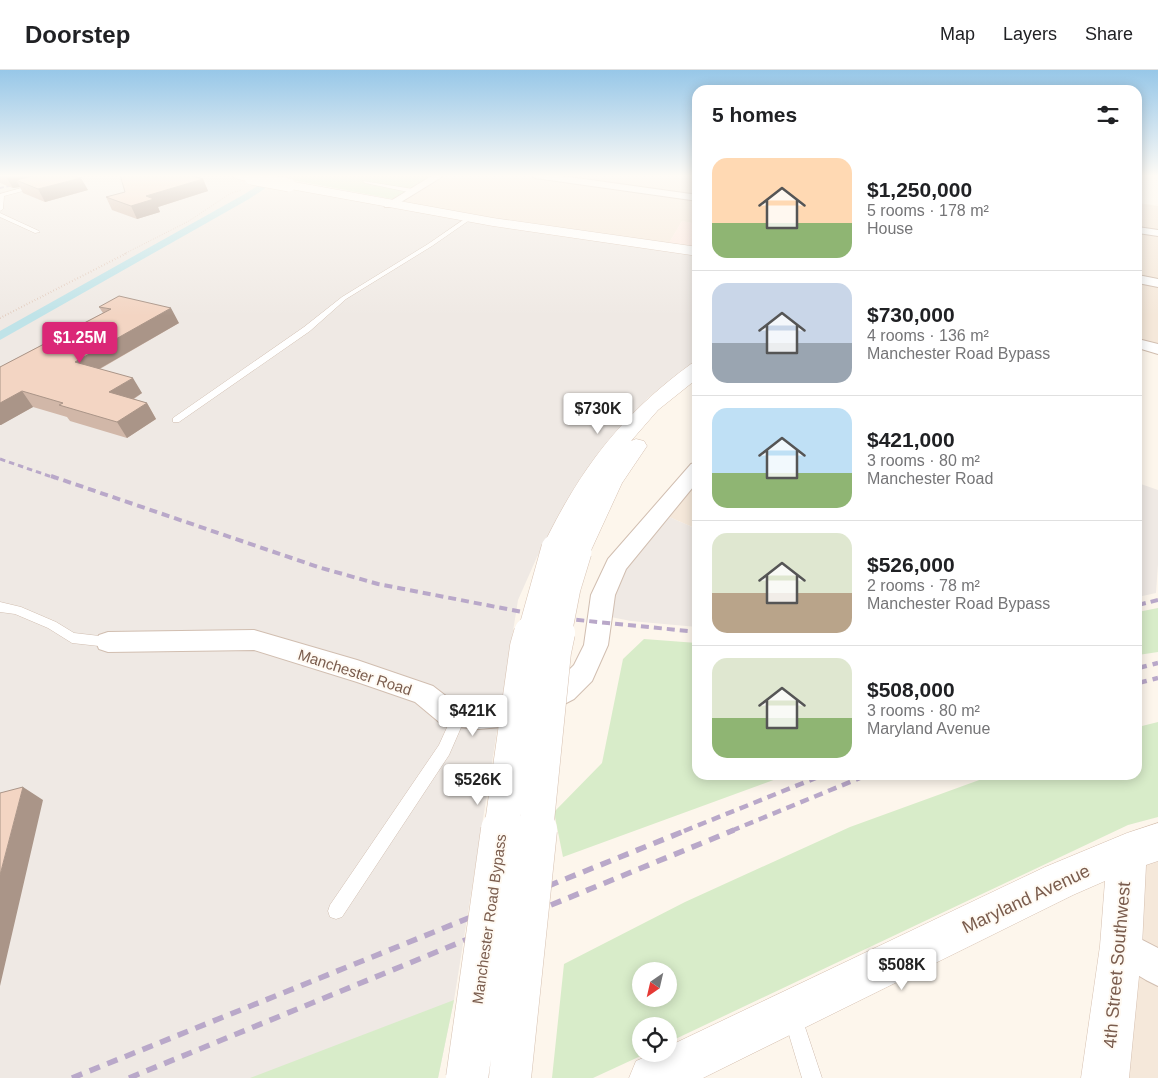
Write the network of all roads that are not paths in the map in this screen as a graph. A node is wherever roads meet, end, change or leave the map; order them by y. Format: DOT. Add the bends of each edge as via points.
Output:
graph roads {
  1 [pos="15,222"];
  2 [pos="464,222"];
  3 [pos="487,222"];
  4 [pos="1142,231"];
  5 [pos="37,232"];
  6 [pos="1158,234"];
  7 [pos="692,251"];
  8 [pos="1142,280"];
  9 [pos="1158,283"];
  10 [pos="1142,345"];
  11 [pos="1158,349"];
  12 [pos="692,373"];
  13 [pos="692,390"];
  14 [pos="176,420"];
  15 [pos="692,475"];
  16 [pos="567,550"];
  17 [pos="0,607"];
  18 [pos="108,642"];
  19 [pos="460,716"];
  20 [pos="1142,847"];
  21 [pos="336,911"];
  22 [pos="1121,946"];
  23 [pos="1158,968"];
  24 [pos="791,1012"];
  25 [pos="467,1078"];
  26 [pos="510,1078"];
  27 [pos="652,1078"];
  28 [pos="812,1078"];
  29 [pos="1105,1078"];
  1 -- 5 [label="lane"];
  2 -- 14 [label="lane" via="344,298 308,329"];
  3 -- 7 [label="main road"];
  4 -- 6 [label="street"];
  8 -- 9 [label="street"];
  10 -- 11 [label="street"];
  12 -- 16 [label="main road, Manchester Road Bypass" via="637,418 610,449 580,494"];
  13 -- 16 [label="main road, Manchester Road Bypass" via="629,454 595,512"];
  15 -- 19 [label="street, Manchester Road" via="616,565 603,595 596,645 575,683 549,700 500,715"];
  16 -- 25 [label="main road, Manchester Road Bypass, bridge" via="527,647"];
  16 -- 26 [label="main road, Manchester Road Bypass, bridge" via="567,588 553,660"];
  17 -- 18 [label="lane" via="17,610 52,625 72,638"];
  18 -- 19 [label="street, Manchester Road" via="254,640 424,694 449,714"];
  19 -- 21 [label="lane" via="444,750"];
  20 -- 22 [label="main road, 4th Street Southwest"];
  20 -- 24 [label="main road, Maryland Avenue" via="1059,881"];
  22 -- 23 [label="street"];
  22 -- 29 [label="main road, 4th Street Southwest"];
  24 -- 27 [label="main road, Maryland Avenue"];
  24 -- 28 [label="lane"];
}
